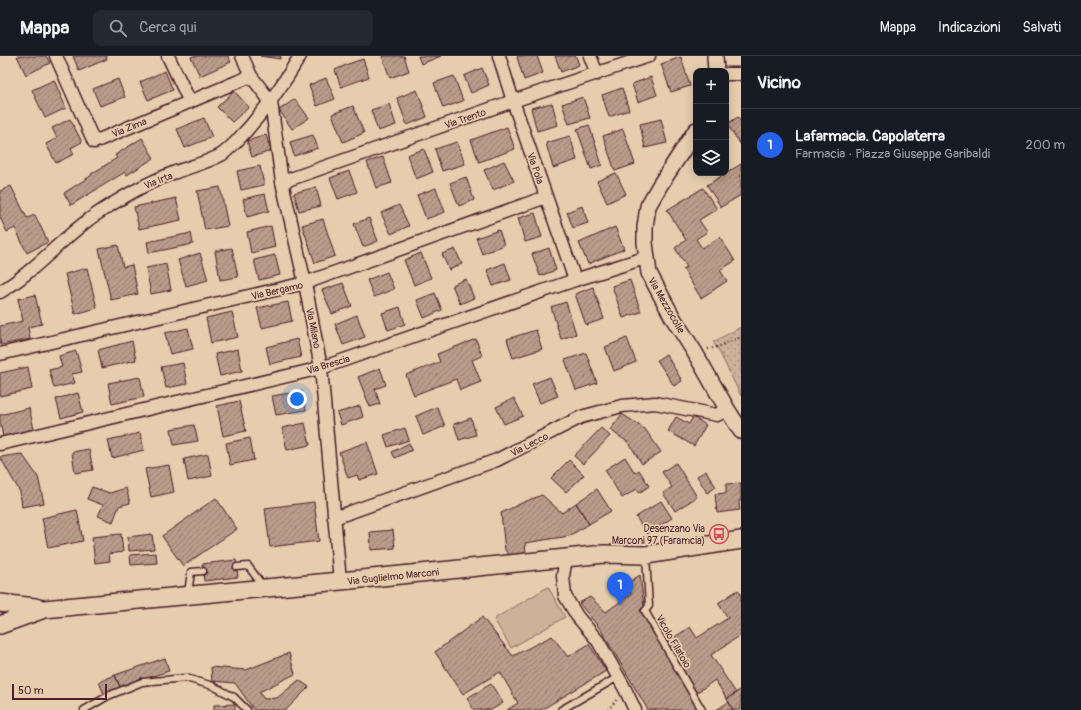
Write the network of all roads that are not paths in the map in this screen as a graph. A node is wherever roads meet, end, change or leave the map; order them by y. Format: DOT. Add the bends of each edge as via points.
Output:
graph roads {
  1 [pos="56,56"];
  2 [pos="168,56"];
  3 [pos="242,56"];
  4 [pos="301,56"];
  5 [pos="499,56"];
  6 [pos="590,56"];
  7 [pos="649,56"];
  8 [pos="715,56"];
  9 [pos="716,68"];
  10 [pos="596,74"];
  11 [pos="729,74"];
  12 [pos="741,74"];
  13 [pos="251,76"];
  14 [pos="513,101"];
  15 [pos="190,102"];
  16 [pos="271,102"];
  17 [pos="693,135"];
  18 [pos="282,182"];
  19 [pos="546,197"];
  20 [pos="648,257"];
  21 [pos="575,280"];
  22 [pos="305,284"];
  23 [pos="0,292"];
  24 [pos="0,354"];
  25 [pos="321,368"];
  26 [pos="727,409"];
  27 [pos="741,431"];
  28 [pos="0,444"];
  29 [pos="334,518"];
  30 [pos="741,540"];
  31 [pos="646,555"];
  32 [pos="566,558"];
  33 [pos="236,567"];
  34 [pos="203,571"];
  35 [pos="340,581"];
  36 [pos="264,588"];
  37 [pos="187,595"];
  38 [pos="0,603"];
  39 [pos="44,609"];
  40 [pos="0,625"];
  41 [pos="618,677"];
  42 [pos="84,710"];
  43 [pos="247,710"];
  44 [pos="561,710"];
  45 [pos="635,710"];
  46 [pos="702,710"];
  1 -- 15 [label="street, Via Zima" via="94,142"];
  2 -- 15 [label="street"];
  3 -- 13 [label="street"];
  4 -- 16 [label="street, Via Irta"];
  5 -- 14 [label="street, Via Pola"];
  6 -- 10 [label="street"];
  7 -- 10 [label="street, Via Trento"];
  8 -- 9 [label="street"];
  10 -- 14 [label="street, Via Trento"];
  11 -- 12 [label="street"];
  13 -- 15 [label="street, Via Zima"];
  13 -- 16 [label="street"];
  14 -- 18 [label="street, Via Trento"];
  14 -- 19 [label="street, Via Pola"];
  16 -- 18 [label="street, Via Milano"];
  16 -- 23 [label="street, Via Irta" via="223,154 138,188 92,218 57,245 35,267"];
  17 -- 20 [label="street, Via Mezzocolle" via="648,206 645,227"];
  18 -- 22 [label="street, Via Milano"];
  19 -- 21 [label="street, Via Pola"];
  19 -- 22 [label="street, Via Bergamo"];
  20 -- 21 [label="street, Via Brescia"];
  20 -- 26 [label="street, Via Mezzocolle" via="649,273"];
  21 -- 25 [label="street, Via Brescia"];
  22 -- 24 [label="street, Via Bergamo"];
  22 -- 25 [label="street, Via Milano"];
  25 -- 28 [label="street, Via Brescia"];
  25 -- 29 [label="street, Via Milano"];
  26 -- 27 [label="street, Via Mezzocolle"];
  26 -- 29 [label="street, Via Lecco" via="717,415 655,404 622,406 581,417 497,460"];
  29 -- 35 [label="street, Via Milano"];
  30 -- 31 [label="main road, Via Guglielmo Marconi"];
  31 -- 32 [label="main road, Via Guglielmo Marconi" via="604,554"];
  31 -- 46 [label="lane, Vicolo Filatoio" via="649,606 645,611"];
  32 -- 35 [label="main road, Via Guglielmo Marconi"];
  32 -- 41 [label="street" via="563,576 565,596 577,616 598,641"];
  33 -- 36 [label="lane" via="248,566"];
  34 -- 37 [label="lane" via="191,572"];
  35 -- 36 [label="main road, Via Guglielmo Marconi"];
  36 -- 37 [label="main road, Via Guglielmo Marconi"];
  37 -- 39 [label="main road, Via Guglielmo Marconi"];
  38 -- 39 [label="main road, Via Guglielmo Marconi"];
  39 -- 40 [label="main road, Via Guglielmo Marconi"];
  41 -- 44 [label="lane"];
  41 -- 45 [label="street"];
  42 -- 43 [label="lane" via="108,696 142,682 186,678 213,686 234,697"];
}
